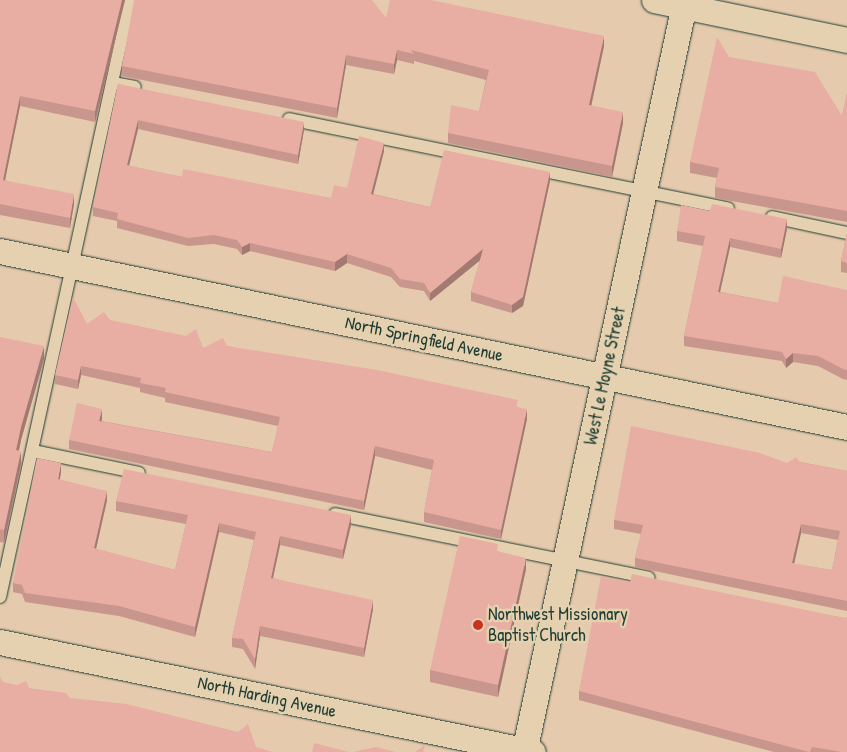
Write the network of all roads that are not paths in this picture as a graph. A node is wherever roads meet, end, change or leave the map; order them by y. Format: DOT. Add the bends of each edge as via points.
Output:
graph roads {
  1 [pos="130,0"];
  2 [pos="654,0"];
  3 [pos="685,3"];
  4 [pos="847,40"];
  5 [pos="113,83"];
  6 [pos="152,91"];
  7 [pos="279,117"];
  8 [pos="644,191"];
  9 [pos="743,212"];
  10 [pos="762,216"];
  11 [pos="847,233"];
  12 [pos="0,251"];
  13 [pos="74,267"];
  14 [pos="604,377"];
  15 [pos="847,427"];
  16 [pos="33,450"];
  17 [pos="150,475"];
  18 [pos="317,510"];
  19 [pos="564,561"];
  20 [pos="664,582"];
  21 [pos="0,597"];
  22 [pos="0,642"];
  23 [pos="527,751"];
  1 -- 5 [label="lane"];
  2 -- 3 [label="street"];
  3 -- 4 [label="street"];
  3 -- 8 [label="street, West Le Moyne Street"];
  5 -- 6 [label="lane"];
  5 -- 13 [label="lane"];
  7 -- 8 [label="lane"];
  8 -- 9 [label="lane"];
  8 -- 14 [label="street, West Le Moyne Street"];
  10 -- 11 [label="lane"];
  12 -- 13 [label="street, North Springfield Avenue"];
  13 -- 14 [label="street, North Springfield Avenue"];
  13 -- 16 [label="lane"];
  14 -- 15 [label="street, North Springfield Avenue"];
  14 -- 19 [label="street, West Le Moyne Street"];
  16 -- 17 [label="lane"];
  16 -- 21 [label="lane"];
  18 -- 19 [label="lane"];
  19 -- 20 [label="lane"];
  19 -- 23 [label="street, West Le Moyne Street"];
  22 -- 23 [label="street, North Harding Avenue"];
}
